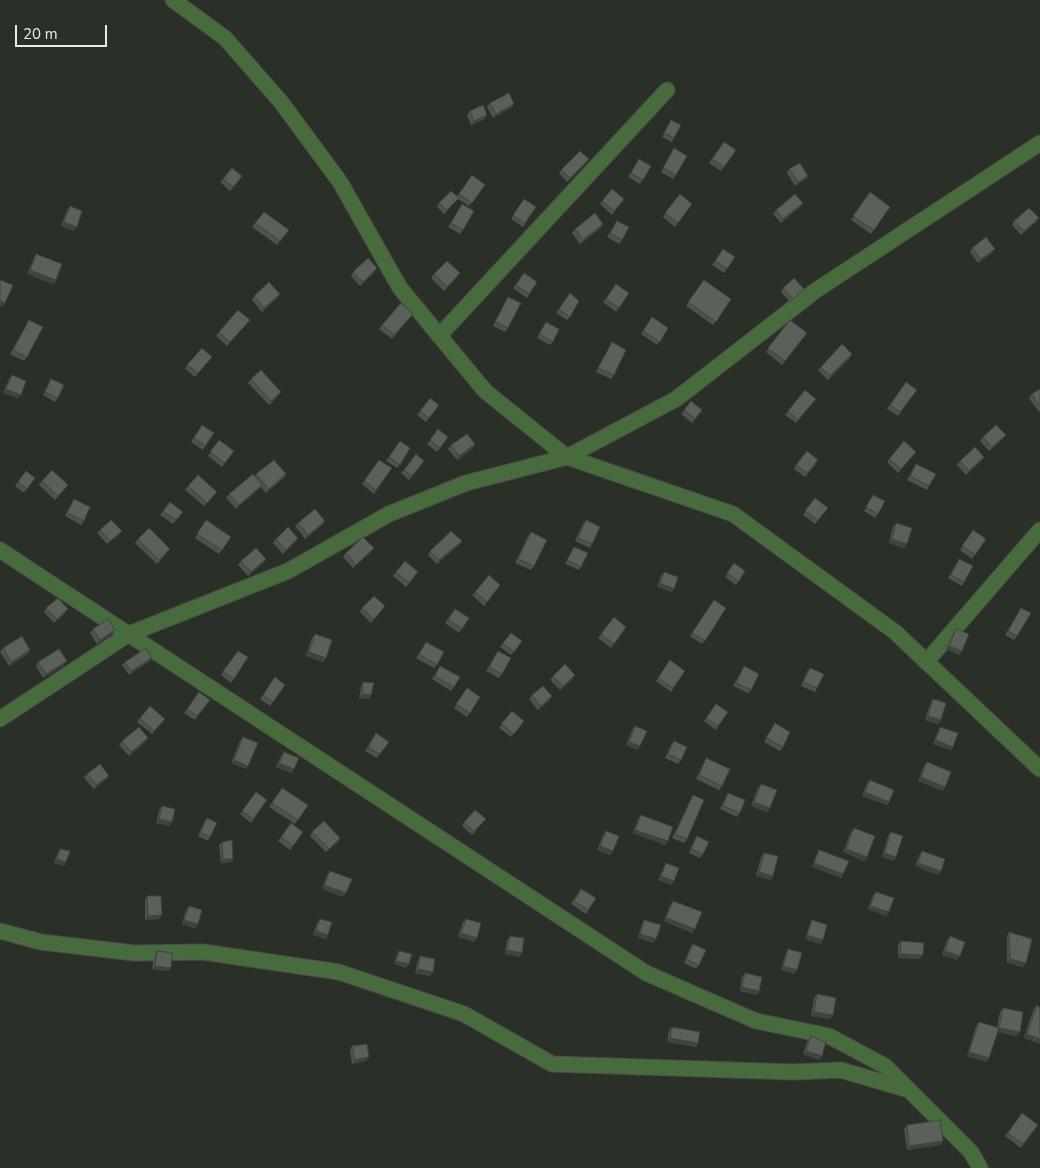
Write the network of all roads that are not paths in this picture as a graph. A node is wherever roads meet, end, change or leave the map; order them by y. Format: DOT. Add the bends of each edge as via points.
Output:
graph roads {
  1 [pos="173,0"];
  2 [pos="667,90"];
  3 [pos="1040,143"];
  4 [pos="439,336"];
  5 [pos="567,457"];
  6 [pos="1040,530"];
  7 [pos="0,550"];
  8 [pos="129,634"];
  9 [pos="926,662"];
  10 [pos="0,719"];
  11 [pos="1040,769"];
  12 [pos="0,931"];
  13 [pos="912,1091"];
  14 [pos="980,1168"];
  1 -- 4 [label="street" via="225,38 281,102 340,182 400,288"];
  2 -- 4 [label="street"];
  3 -- 5 [label="street" via="815,291 676,399"];
  4 -- 5 [label="street" via="485,391"];
  5 -- 8 [label="street" via="466,483 389,514 288,571"];
  5 -- 9 [label="street" via="733,514 895,632"];
  6 -- 9 [label="street"];
  7 -- 8 [label="street"];
  8 -- 10 [label="street"];
  8 -- 13 [label="street" via="646,973 756,1022 829,1036 885,1066"];
  9 -- 11 [label="street"];
  12 -- 13 [label="street" via="41,942 134,953 203,952 339,972 464,1014 552,1064 793,1072 841,1070"];
  13 -- 14 [label="street" via="971,1152"];
}
